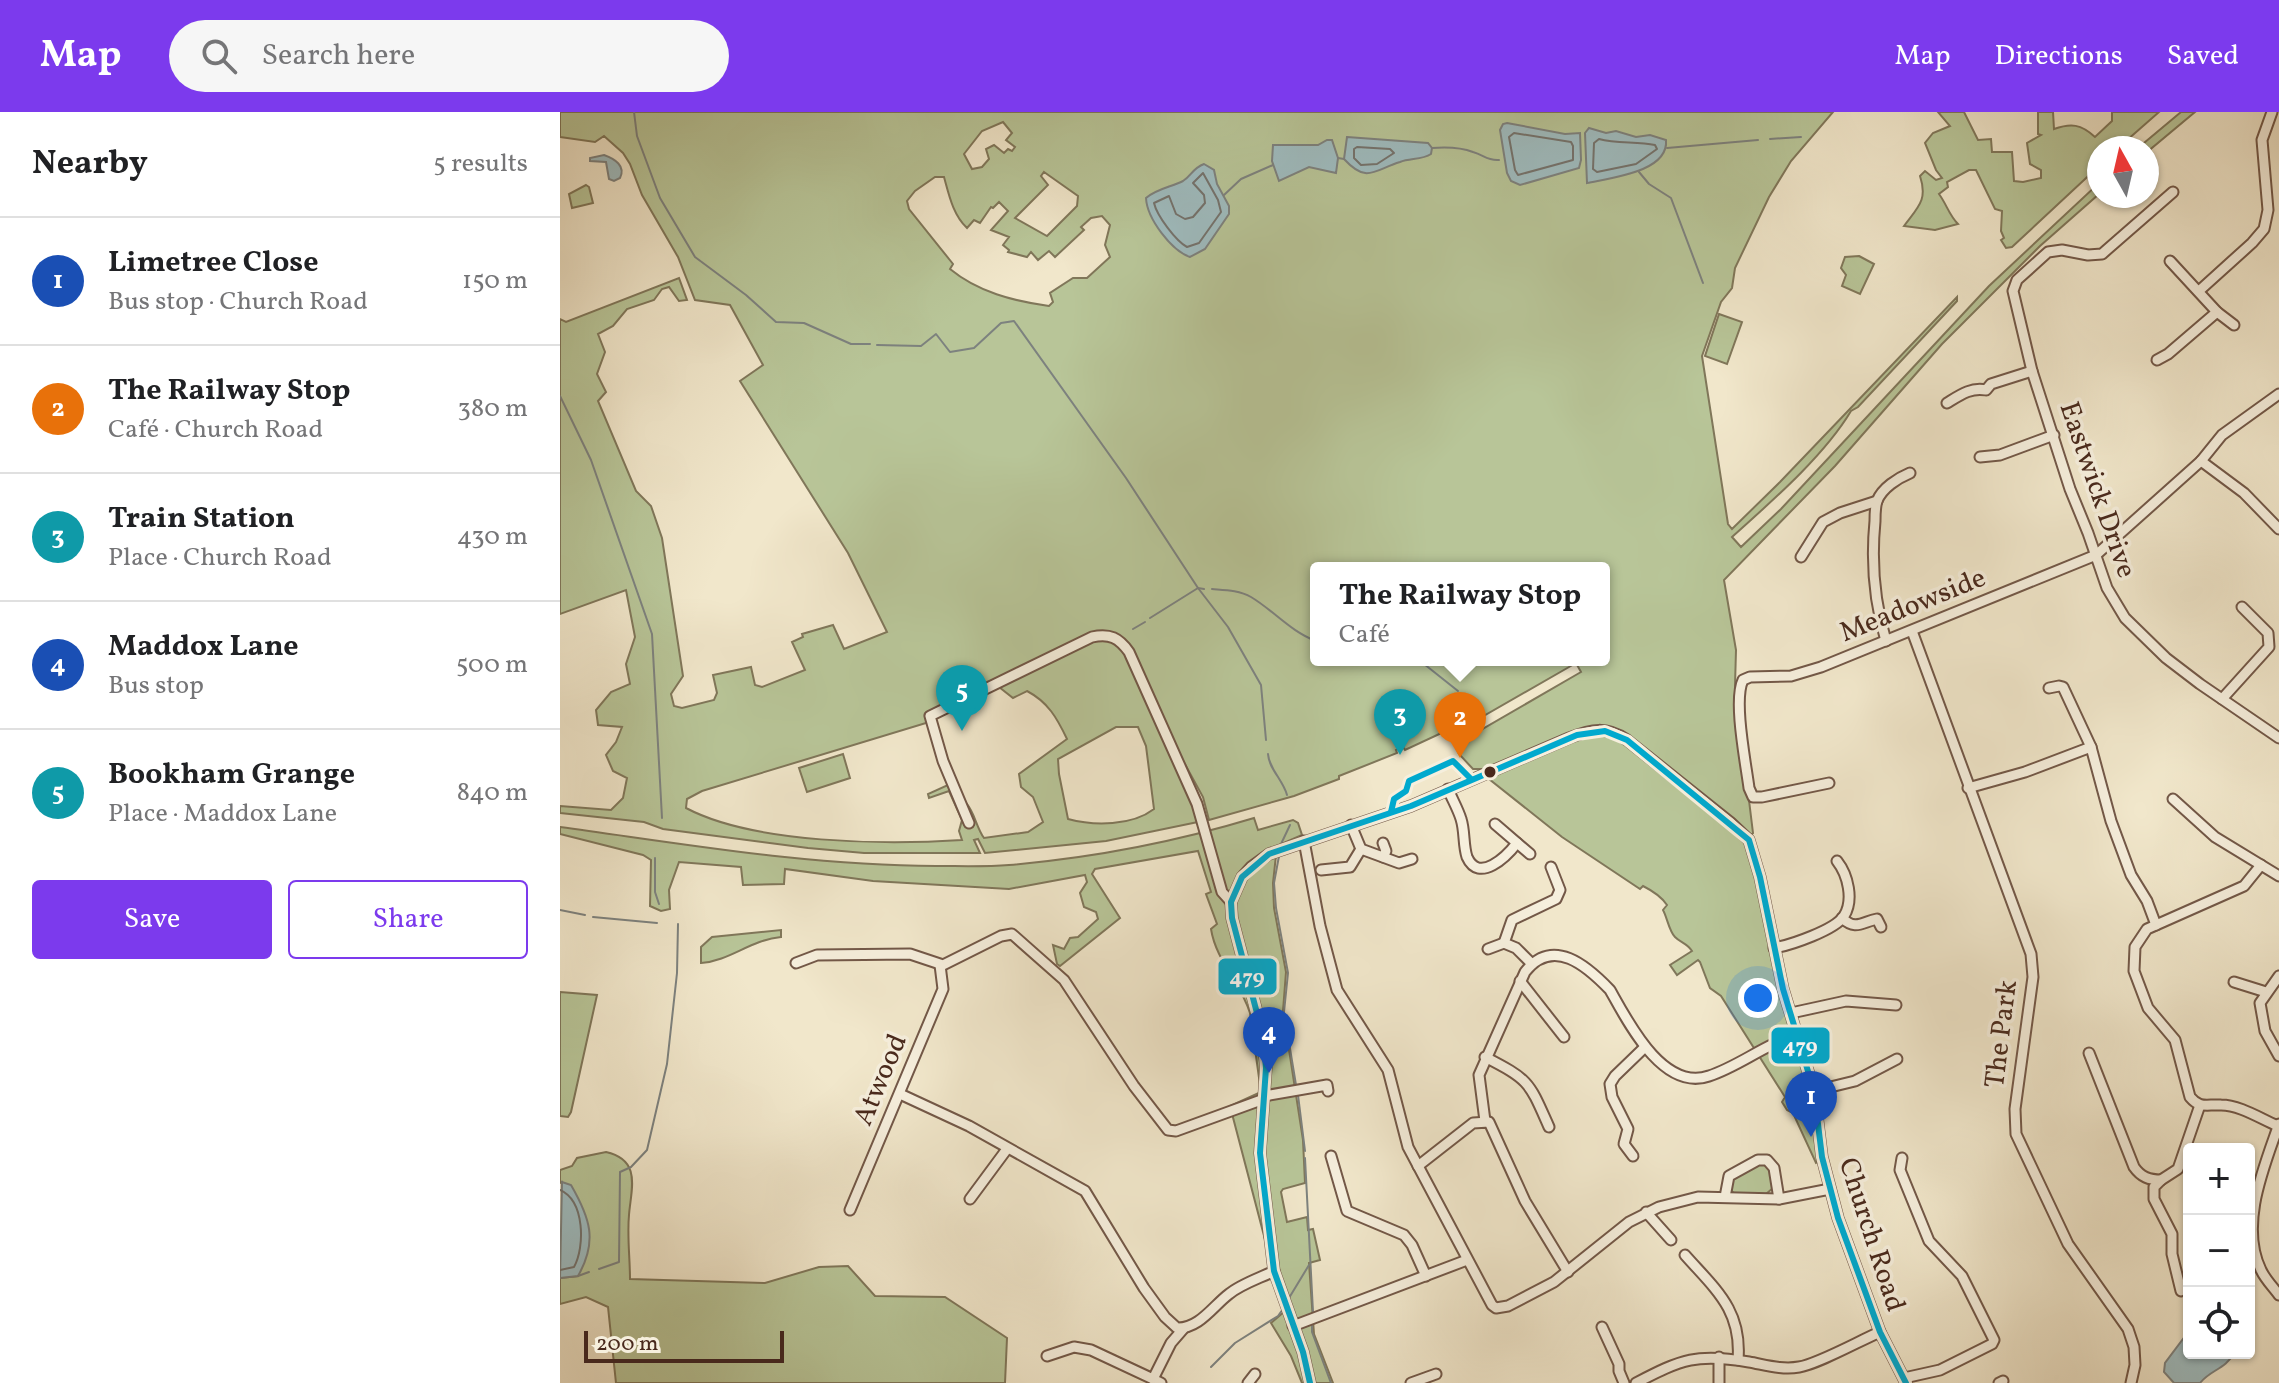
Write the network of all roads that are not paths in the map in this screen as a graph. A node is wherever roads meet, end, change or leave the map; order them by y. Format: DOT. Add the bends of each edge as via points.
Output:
graph roads {
  1 [pos="2272,112"];
  2 [pos="2173,192"];
  3 [pos="2170,261"];
  4 [pos="2200,290"];
  5 [pos="2217,312"];
  6 [pos="2234,325"];
  7 [pos="2157,360"];
  8 [pos="2032,371"];
  9 [pos="2279,394"];
  10 [pos="1947,403"];
  11 [pos="2054,435"];
  12 [pos="1980,457"];
  13 [pos="2201,461"];
  14 [pos="1910,473"];
  15 [pos="1877,501"];
  16 [pos="2279,529"];
  17 [pos="2096,555"];
  18 [pos="1801,557"];
  19 [pos="2242,607"];
  20 [pos="1912,631"];
  21 [pos="1886,641"];
  22 [pos="2049,688"];
  23 [pos="2222,699"];
  24 [pos="2279,738"];
  25 [pos="2091,747"];
  26 [pos="1829,783"];
  27 [pos="1968,788"];
  28 [pos="1448,789"];
  29 [pos="2173,799"];
  30 [pos="969,823"];
  31 [pos="1495,824"];
  32 [pos="1351,825"];
  33 [pos="1304,841"];
  34 [pos="1383,843"];
  35 [pos="1517,843"];
  36 [pos="1361,849"];
  37 [pos="1530,854"];
  38 [pos="1383,857"];
  39 [pos="1412,859"];
  40 [pos="1837,861"];
  41 [pos="2261,865"];
  42 [pos="1551,867"];
  43 [pos="1321,870"];
  44 [pos="2279,876"];
  45 [pos="1231,902"];
  46 [pos="1842,918"];
  47 [pos="2156,925"];
  48 [pos="1881,927"];
  49 [pos="1504,943"];
  50 [pos="1774,948"];
  51 [pos="1488,949"];
  52 [pos="796,963"];
  53 [pos="1532,964"];
  54 [pos="940,965"];
  55 [pos="2279,976"];
  56 [pos="1520,981"];
  57 [pos="2234,982"];
  58 [pos="2266,992"];
  59 [pos="1896,1005"];
  60 [pos="1791,1013"];
  61 [pos="1798,1035"];
  62 [pos="1564,1037"];
  63 [pos="1645,1047"];
  64 [pos="2089,1053"];
  65 [pos="2279,1056"];
  66 [pos="1485,1057"];
  67 [pos="1897,1059"];
  68 [pos="1328,1091"];
  69 [pos="1814,1091"];
  70 [pos="900,1094"];
  71 [pos="1264,1098"];
  72 [pos="2200,1105"];
  73 [pos="1485,1121"];
  74 [pos="2279,1125"];
  75 [pos="1549,1127"];
  76 [pos="1007,1149"];
  77 [pos="1331,1156"];
  78 [pos="1633,1156"];
  79 [pos="1902,1158"];
  80 [pos="1418,1166"];
  81 [pos="2161,1180"];
  82 [pos="1830,1189"];
  83 [pos="1725,1197"];
  84 [pos="970,1199"];
  85 [pos="1779,1199"];
  86 [pos="850,1210"];
  87 [pos="1646,1212"];
  88 [pos="1671,1240"];
  89 [pos="1685,1255"];
  90 [pos="1467,1260"];
  91 [pos="1274,1271"];
  92 [pos="1568,1272"];
  93 [pos="1426,1276"];
  94 [pos="2181,1291"];
  95 [pos="2279,1295"];
  96 [pos="1293,1326"];
  97 [pos="1602,1327"];
  98 [pos="1184,1328"];
  99 [pos="1880,1332"];
  100 [pos="1047,1356"];
  101 [pos="1719,1357"];
  102 [pos="1738,1360"];
  103 [pos="1255,1374"];
  104 [pos="1436,1374"];
  105 [pos="1157,1381"];
  106 [pos="1905,1381"];
  107 [pos="1248,1383"];
  108 [pos="1310,1383"];
  109 [pos="1411,1383"];
  110 [pos="1624,1383"];
  111 [pos="1636,1383"];
  112 [pos="1719,1383"];
  113 [pos="2131,1383"];
  1 -- 4 [label="street" via="2262,140 2267,223"];
  2 -- 8 [label="street, Eastwick Drive" via="2108,251 2048,252 2017,280 2014,298"];
  3 -- 4 [label="street"];
  4 -- 5 [label="street"];
  5 -- 6 [label="street"];
  5 -- 7 [label="street"];
  8 -- 10 [label="street"];
  8 -- 11 [label="street, Eastwick Drive"];
  9 -- 13 [label="street, Meadowside" via="2222,435"];
  11 -- 12 [label="street"];
  11 -- 17 [label="street, Eastwick Drive"];
  13 -- 16 [label="street" via="2244,493"];
  13 -- 17 [label="street, Meadowside"];
  14 -- 15 [label="street"];
  15 -- 18 [label="street" via="1823,522"];
  15 -- 21 [label="street" via="1872,546"];
  17 -- 20 [label="street, Meadowside"];
  17 -- 23 [label="street, Eastwick Drive" via="2125,618 2166,658"];
  19 -- 23 [label="street" via="2268,633 2269,647"];
  20 -- 21 [label="street, Meadowside"];
  20 -- 27 [label="street, The Park"];
  21 -- 26 [label="street, Meadowside" via="1797,675 1743,680 1742,732 1753,797"];
  22 -- 25 [label="street" via="2063,687"];
  23 -- 24 [label="street, Eastwick Drive"];
  25 -- 27 [label="street"];
  25 -- 47 [label="street" via="2127,866"];
  27 -- 113 [label="street, The Park" via="2031,954 2016,1134 2068,1244 2128,1329 2134,1347"];
  28 -- 32 [label="street, Church Road"];
  28 -- 35 [label="street" via="1473,865 1498,864"];
  28 -- 50 [label="street, Church Road" via="1590,730 1616,733 1749,840"];
  29 -- 41 [label="street" via="2215,837"];
  30 -- 45 [label="street" via="930,716 1081,642 1101,635 1117,638 1129,652 1199,810 1224,896"];
  31 -- 35 [label="street"];
  32 -- 33 [label="street, Church Road"];
  32 -- 36 [label="street"];
  33 -- 45 [label="street, Church Road" via="1260,860 1242,877"];
  33 -- 80 [label="street" via="1333,979 1388,1070"];
  34 -- 38 [label="street"];
  35 -- 37 [label="street"];
  36 -- 38 [label="street"];
  36 -- 43 [label="street" via="1350,867"];
  38 -- 39 [label="street" via="1399,863"];
  40 -- 46 [label="street" via="1848,882"];
  41 -- 44 [label="street"];
  41 -- 47 [label="street" via="2244,886"];
  42 -- 49 [label="street" via="1560,890 1556,899 1512,920"];
  45 -- 71 [label="street" via="1263,1036"];
  46 -- 48 [label="street" via="1858,927 1877,919"];
  46 -- 50 [label="street"];
  47 -- 72 [label="street" via="2138,940 2134,971 2148,1008 2175,1040 2190,1097"];
  49 -- 51 [label="street"];
  49 -- 53 [label="street"];
  50 -- 60 [label="street, Church Road"];
  52 -- 54 [label="street" via="817,955 910,954"];
  53 -- 56 [label="street"];
  53 -- 63 [label="street" via="1558,955 1582,965 1610,990"];
  54 -- 70 [label="street, Atwood" via="943,989"];
  54 -- 71 [label="street" via="1012,934 1064,980 1168,1130"];
  55 -- 58 [label="street"];
  56 -- 62 [label="street"];
  56 -- 66 [label="street"];
  57 -- 58 [label="street"];
  58 -- 65 [label="street" via="2261,1016"];
  59 -- 60 [label="street" via="1846,1001"];
  60 -- 61 [label="street, Church Road"];
  61 -- 63 [label="street" via="1697,1079 1676,1075"];
  61 -- 69 [label="street, Church Road"];
  63 -- 78 [label="street" via="1610,1084 1628,1129 1624,1144"];
  64 -- 81 [label="street" via="2134,1167"];
  66 -- 73 [label="street" via="1478,1082"];
  66 -- 75 [label="street" via="1528,1083"];
  67 -- 69 [label="street" via="1855,1081"];
  68 -- 71 [label="street" via="1327,1085"];
  69 -- 82 [label="street, Church Road"];
  70 -- 76 [label="street"];
  70 -- 86 [label="street, Atwood"];
  71 -- 91 [label="street" via="1260,1153"];
  72 -- 74 [label="street" via="2230,1106"];
  72 -- 81 [label="street" via="2178,1169"];
  73 -- 80 [label="street" via="1473,1123"];
  73 -- 92 [label="street" via="1492,1125 1525,1201"];
  74 -- 95 [label="street" via="2259,1182 2254,1228 2259,1266"];
  76 -- 84 [label="street"];
  76 -- 98 [label="street" via="1085,1191 1165,1317"];
  77 -- 93 [label="street" via="1347,1211 1404,1235"];
  79 -- 106 [label="street" via="1900,1170 1929,1241 1962,1276 1994,1340 1940,1370"];
  80 -- 90 [label="street"];
  81 -- 94 [label="street" via="2154,1187 2154,1199 2172,1234"];
  82 -- 85 [label="street"];
  82 -- 99 [label="street, Church Road"];
  83 -- 85 [label="street"];
  83 -- 85 [label="street" via="1729,1176 1767,1160 1774,1168"];
  83 -- 87 [label="street" via="1698,1197"];
  87 -- 88 [label="street"];
  87 -- 92 [label="street"];
  89 -- 102 [label="street" via="1732,1311 1740,1337"];
  90 -- 92 [label="street" via="1496,1308 1539,1291"];
  90 -- 93 [label="street"];
  91 -- 96 [label="street"];
  91 -- 98 [label="street" via="1232,1291"];
  93 -- 96 [label="street"];
  96 -- 108 [label="street"];
  97 -- 110 [label="street"];
  98 -- 105 [label="street" via="1171,1343"];
  99 -- 102 [label="street" via="1802,1367"];
  99 -- 106 [label="street, Church Road"];
  100 -- 105 [label="street" via="1074,1347 1091,1350"];
  101 -- 102 [label="street"];
  101 -- 111 [label="street" via="1680,1361"];
  101 -- 112 [label="street"];
  103 -- 107 [label="street"];
  104 -- 109 [label="street"];
}
